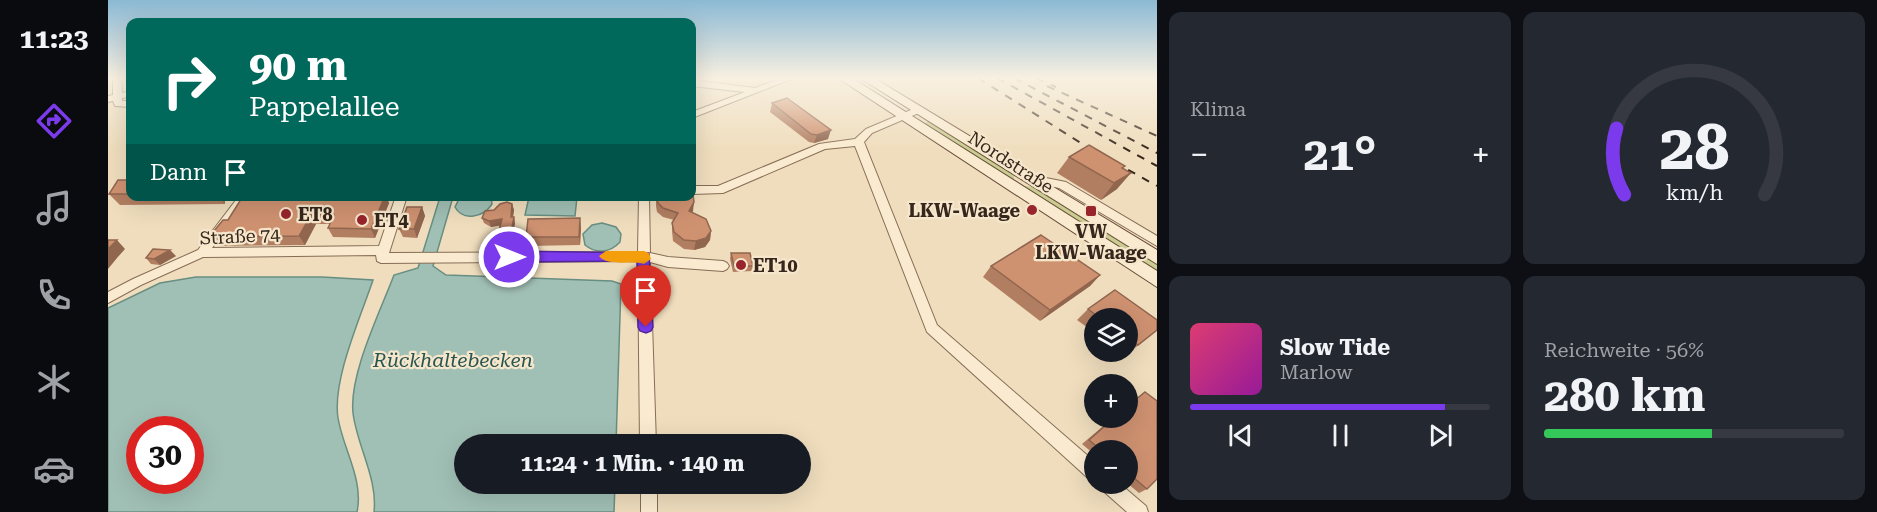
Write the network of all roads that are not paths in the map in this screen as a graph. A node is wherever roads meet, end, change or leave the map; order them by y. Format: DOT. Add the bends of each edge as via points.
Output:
graph roads {
  1 [pos="726,102"];
  2 [pos="881,102"];
  3 [pos="905,102"];
  4 [pos="926,102"];
  5 [pos="918,110"];
  6 [pos="696,113"];
  7 [pos="903,116"];
  8 [pos="860,142"];
  9 [pos="1005,164"];
  10 [pos="1026,178"];
  11 [pos="696,190"];
  12 [pos="241,201"];
  13 [pos="400,201"];
  14 [pos="644,201"];
  15 [pos="1157,242"];
  16 [pos="384,250"];
  17 [pos="202,253"];
  18 [pos="644,256"];
  19 [pos="1157,258"];
  20 [pos="723,266"];
  21 [pos="1157,280"];
  22 [pos="108,298"];
  23 [pos="648,434"];
  24 [pos="1084,462"];
  25 [pos="649,494"];
  26 [pos="1120,494"];
  27 [pos="649,512"];
  28 [pos="1140,512"];
  1 -- 6 [label="street"];
  2 -- 7 [label="street, Nordstraße"];
  3 -- 5 [label="street, Nordstraße"];
  4 -- 9 [label="street" via="971,130"];
  5 -- 7 [label="street"];
  5 -- 9 [label="street, Nordstraße"];
  7 -- 8 [label="street" via="869,131"];
  7 -- 21 [label="street, Nordstraße"];
  8 -- 11 [label="street" via="823,146 719,190"];
  8 -- 24 [label="street" via="932,327"];
  9 -- 10 [label="street, Nordstraße"];
  10 -- 15 [label="street" via="1062,185"];
  10 -- 19 [label="street, Nordstraße"];
  12 -- 17 [label="street"];
  13 -- 16 [label="street"];
  14 -- 18 [label="street"];
  16 -- 17 [label="street, Straße 74"];
  16 -- 18 [label="street" via="381,258"];
  17 -- 22 [label="street, Straße 74"];
  18 -- 20 [label="street"];
  18 -- 23 [label="street"];
  25 -- 27 [label="street"];
  26 -- 28 [label="street"];
}
